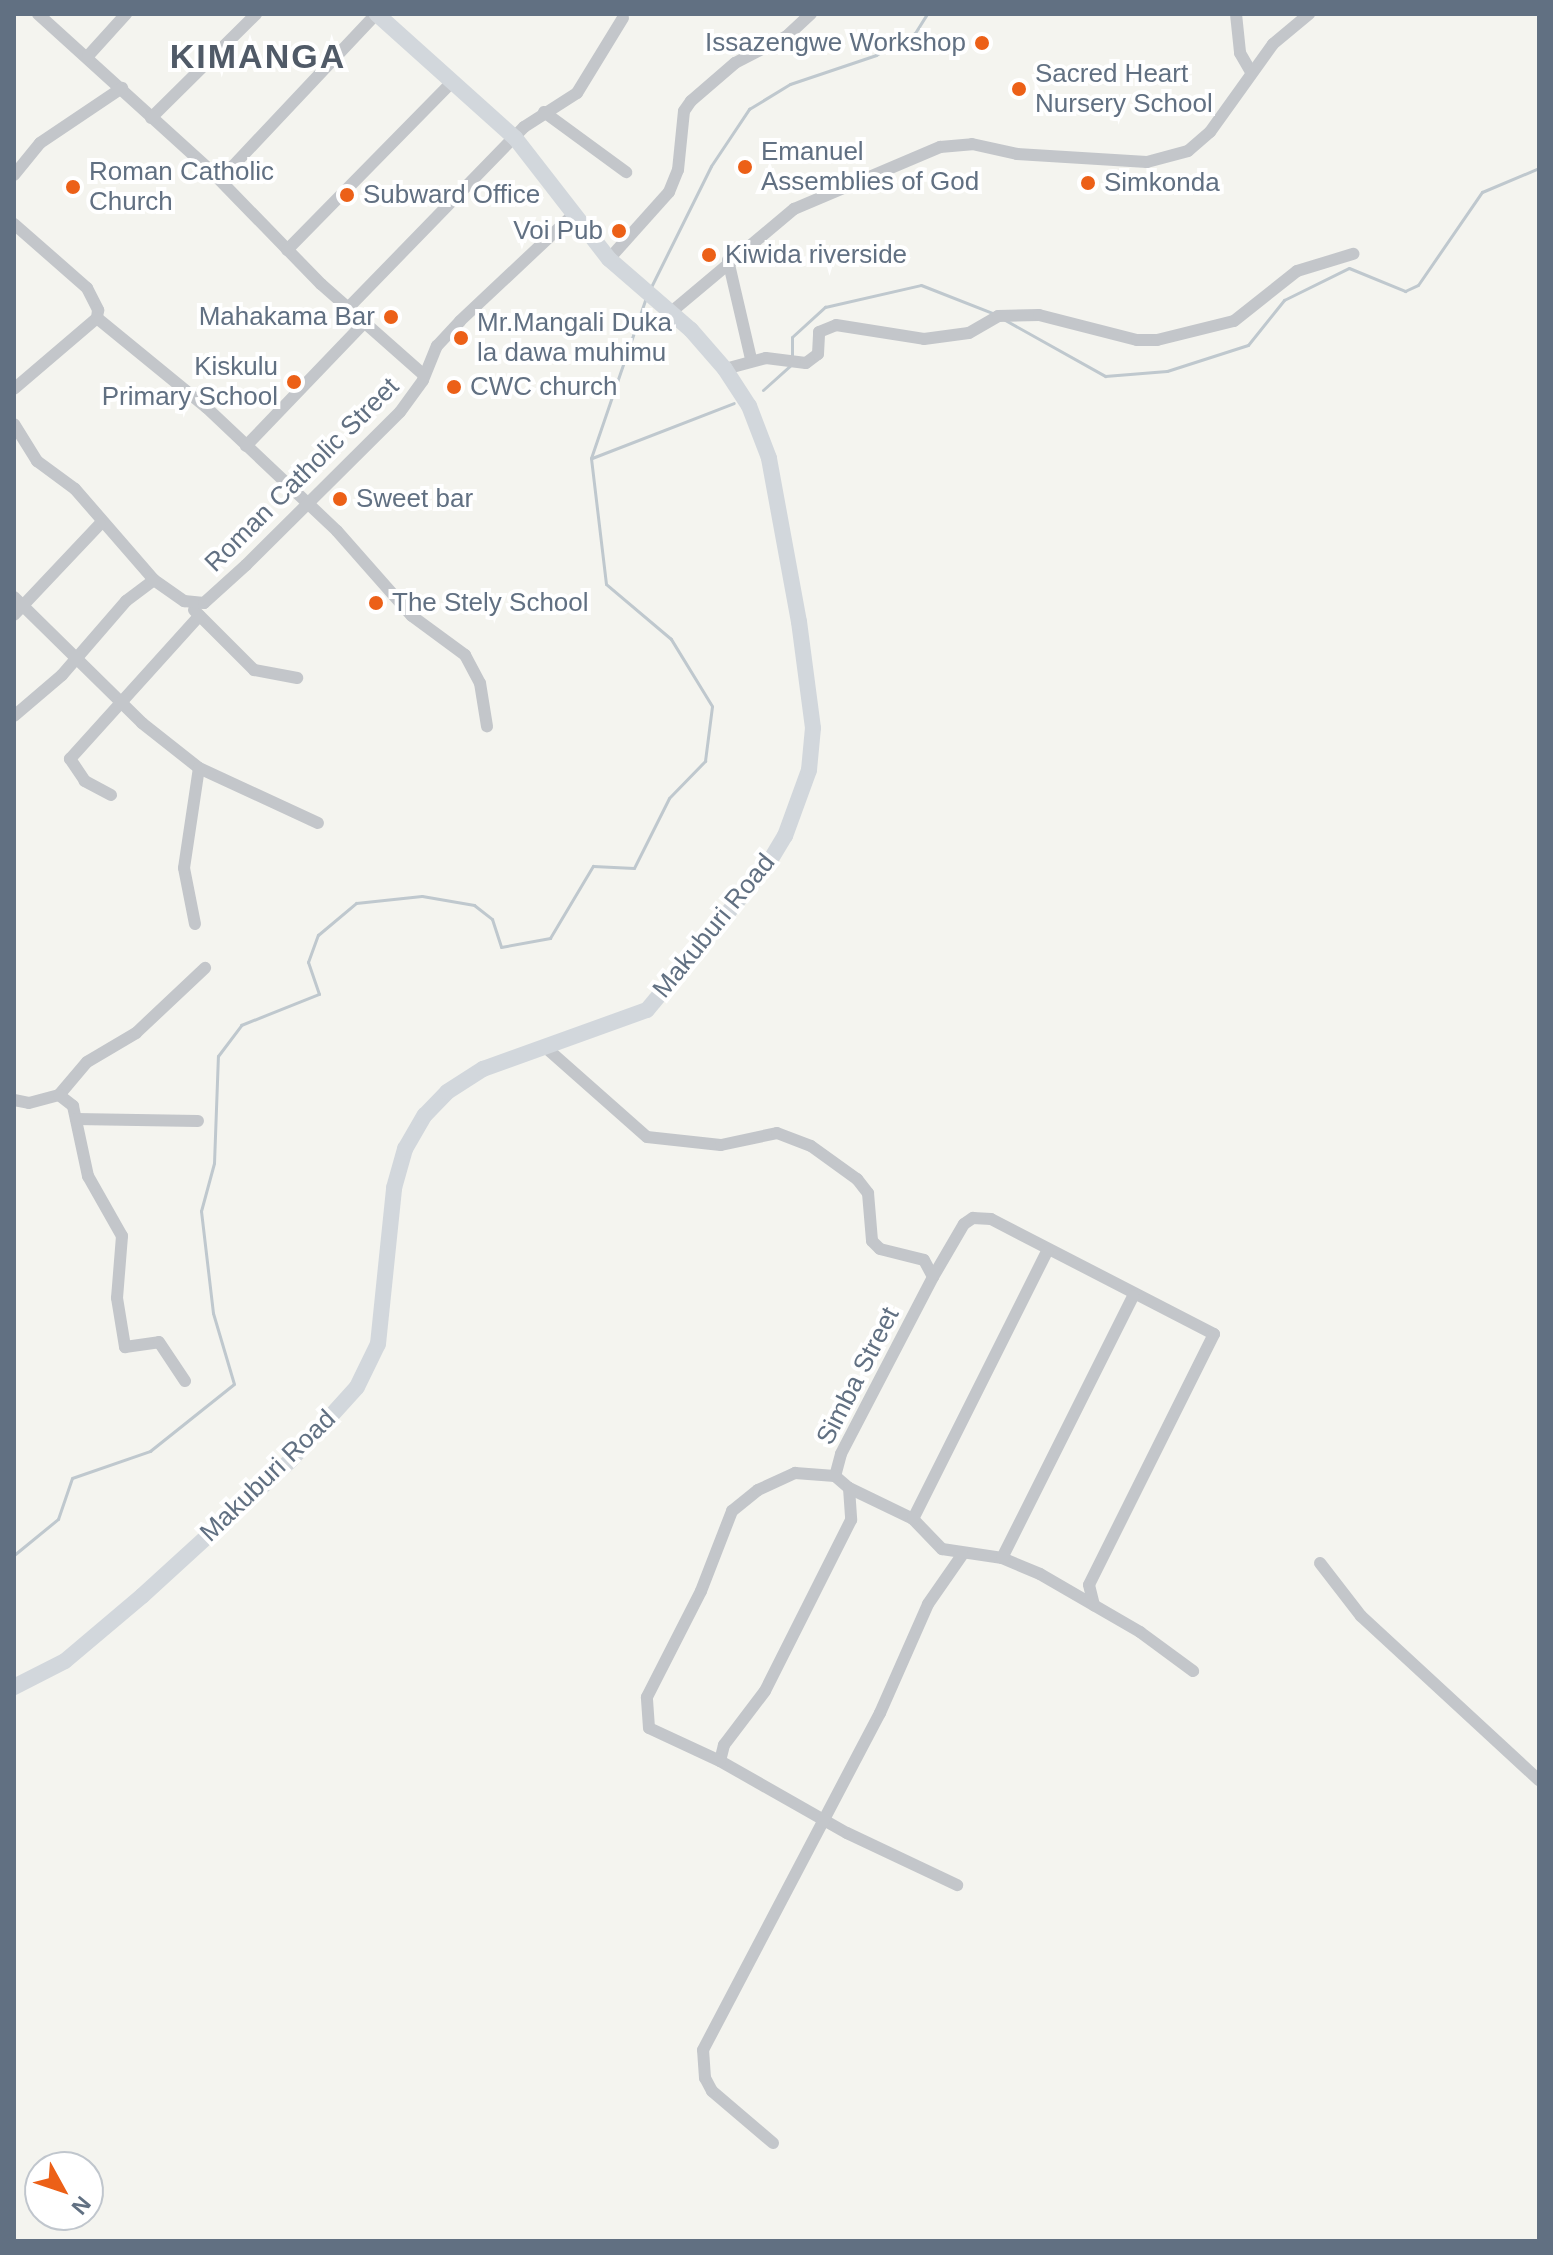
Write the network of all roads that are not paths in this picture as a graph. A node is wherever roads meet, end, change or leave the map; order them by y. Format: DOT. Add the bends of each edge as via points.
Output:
graph roads {
  1 [pos="38,14"];
  2 [pos="126,14"];
  3 [pos="256,14"];
  4 [pos="377,14"];
  5 [pos="811,14"];
  6 [pos="1236,14"];
  7 [pos="1309,14"];
  8 [pos="623,18"];
  9 [pos="88,56"];
  10 [pos="1251,72"];
  11 [pos="452,82"];
  12 [pos="122,88"];
  13 [pos="544,112"];
  14 [pos="151,118"];
  15 [pos="515,138"];
  16 [pos="211,171"];
  17 [pos="626,172"];
  18 [pos="14,175"];
  19 [pos="572,216"];
  20 [pos="14,224"];
  21 [pos="287,250"];
  22 [pos="1353,254"];
  23 [pos="609,259"];
  24 [pos="728,260"];
  25 [pos="349,307"];
  26 [pos="670,313"];
  27 [pos="97,318"];
  28 [pos="366,321"];
  29 [pos="751,359"];
  30 [pos="725,369"];
  31 [pos="424,375"];
  32 [pos="14,389"];
  33 [pos="14,424"];
  34 [pos="246,446"];
  35 [pos="306,501"];
  36 [pos="100,524"];
  37 [pos="154,580"];
  38 [pos="184,601"];
  39 [pos="17,607"];
  40 [pos="199,616"];
  41 [pos="74,659"];
  42 [pos="297,678"];
  43 [pos="124,703"];
  44 [pos="15,713"];
  45 [pos="487,726"];
  46 [pos="199,768"];
  47 [pos="111,795"];
  48 [pos="318,823"];
  49 [pos="195,924"];
  50 [pos="205,968"];
  51 [pos="544,1046"];
  52 [pos="59,1095"];
  53 [pos="14,1100"];
  54 [pos="76,1119"];
  55 [pos="198,1121"];
  56 [pos="1047,1251"];
  57 [pos="933,1277"];
  58 [pos="1133,1296"];
  59 [pos="185,1381"];
  60 [pos="835,1476"];
  61 [pos="849,1488"];
  62 [pos="913,1519"];
  63 [pos="962,1555"];
  64 [pos="1002,1558"];
  65 [pos="1320,1563"];
  66 [pos="1096,1607"];
  67 [pos="1193,1671"];
  68 [pos="14,1687"];
  69 [pos="720,1761"];
  70 [pos="1539,1780"];
  71 [pos="825,1819"];
  72 [pos="957,1885"];
  73 [pos="773,2143"];
  1 -- 9 [label="street"];
  2 -- 9 [label="street"];
  3 -- 14 [label="street"];
  4 -- 11 [label="street, Makuburi Road"];
  4 -- 16 [label="street" via="232,167"];
  5 -- 23 [label="street" via="787,36 735,63 691,101 684,111 678,170 669,192"];
  6 -- 10 [label="street" via="1240,53"];
  7 -- 10 [label="street"];
  8 -- 13 [label="street" via="577,93"];
  9 -- 12 [label="street"];
  10 -- 24 [label="street" via="1210,132 1178,156 1147,162 949,145 879,169 794,209"];
  11 -- 15 [label="street, Makuburi Road"];
  11 -- 21 [label="street"];
  12 -- 14 [label="street"];
  12 -- 18 [label="street" via="40,143"];
  13 -- 15 [label="street"];
  13 -- 17 [label="street"];
  14 -- 16 [label="street"];
  15 -- 19 [label="street, Makuburi Road"];
  15 -- 25 [label="street"];
  16 -- 21 [label="street"];
  19 -- 23 [label="street, Makuburi Road"];
  19 -- 31 [label="street, Roman Catholic Street" via="460,321 437,346"];
  20 -- 27 [label="street" via="87,288 97,304"];
  21 -- 25 [label="street"];
  22 -- 29 [label="street" via="1297,271 1234,321 1157,340 1137,340 1047,316 1005,315 969,333 924,339 829,325 819,332 818,354 806,363"];
  23 -- 26 [label="street, Makuburi Road"];
  24 -- 26 [label="street"];
  24 -- 29 [label="street"];
  25 -- 28 [label="street"];
  26 -- 30 [label="street, Makuburi Road"];
  27 -- 32 [label="street"];
  27 -- 34 [label="street" via="180,384"];
  28 -- 31 [label="street"];
  28 -- 34 [label="street"];
  29 -- 30 [label="street"];
  30 -- 51 [label="street, Makuburi Road" via="753,417 772,472 813,728 809,770 785,836 768,864 647,1010"];
  31 -- 35 [label="street, Roman Catholic Street" via="417,391 370,444"];
  33 -- 36 [label="street" via="37,461 75,489"];
  34 -- 35 [label="street"];
  35 -- 38 [label="street, Roman Catholic Street" via="204,603"];
  35 -- 45 [label="street" via="412,616 465,655 480,683"];
  36 -- 37 [label="street"];
  36 -- 39 [label="street"];
  37 -- 38 [label="street"];
  37 -- 41 [label="street" via="126,601"];
  38 -- 40 [label="street"];
  39 -- 41 [label="street"];
  40 -- 42 [label="street" via="254,670"];
  40 -- 43 [label="street"];
  41 -- 43 [label="street"];
  41 -- 44 [label="street" via="45,692"];
  43 -- 46 [label="street"];
  43 -- 47 [label="street" via="69,761 85,781"];
  46 -- 48 [label="street"];
  46 -- 49 [label="street" via="184,868"];
  50 -- 52 [label="street" via="136,1033 87,1062"];
  51 -- 57 [label="street" via="635,1132 655,1140 709,1145 749,1135 789,1137 838,1162 866,1187 872,1241 880,1249 924,1260"];
  51 -- 68 [label="street, Makuburi Road" via="483,1069 447,1092 405,1149 386,1229 378,1344 357,1387 291,1460 142,1596 65,1661"];
  52 -- 53 [label="street" via="29,1103"];
  52 -- 54 [label="street" via="73,1106"];
  54 -- 55 [label="street"];
  54 -- 59 [label="street" via="88,1176 122,1236 117,1298 125,1347 159,1342"];
  56 -- 57 [label="street, Simba Street" via="991,1219 973,1218"];
  56 -- 58 [label="street"];
  56 -- 62 [label="street"];
  57 -- 60 [label="street, Simba Street" via="841,1454"];
  58 -- 64 [label="street"];
  58 -- 66 [label="street" via="1214,1334 1089,1585"];
  60 -- 61 [label="street, Simba Street"];
  60 -- 69 [label="street" via="795,1473 758,1490 732,1511 701,1591 647,1697 649,1728"];
  61 -- 62 [label="street, Simba Street"];
  61 -- 69 [label="street" via="851,1520 765,1691 724,1745"];
  62 -- 63 [label="street, Simba Street" via="932,1543"];
  63 -- 64 [label="street, Simba Street"];
  63 -- 71 [label="street" via="928,1604"];
  64 -- 66 [label="street, Simba Street"];
  65 -- 70 [label="street" via="1361,1616"];
  66 -- 67 [label="street, Simba Street"];
  69 -- 71 [label="street"];
  71 -- 72 [label="street"];
  71 -- 73 [label="street" via="703,2050 705,2078 712,2091"];
}
